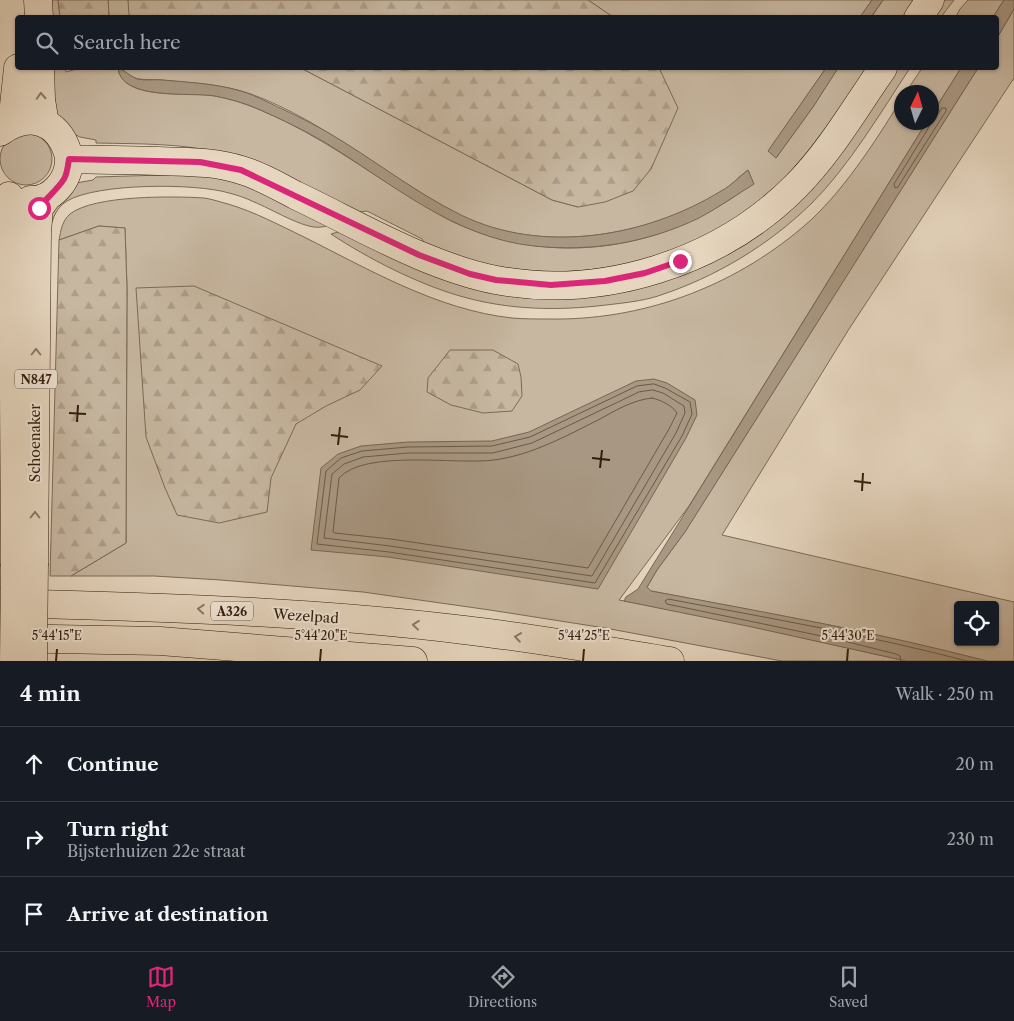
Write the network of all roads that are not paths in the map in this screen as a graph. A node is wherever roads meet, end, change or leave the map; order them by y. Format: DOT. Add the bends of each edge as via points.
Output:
graph roads {
  1 [pos="20,0"];
  2 [pos="38,0"];
  3 [pos="930,0"];
  4 [pos="20,15"];
  5 [pos="39,15"];
  6 [pos="920,15"];
  7 [pos="18,70"];
  8 [pos="40,70"];
  9 [pos="882,70"];
  10 [pos="45,124"];
  11 [pos="6,128"];
  12 [pos="69,159"];
  13 [pos="4,193"];
  14 [pos="47,197"];
  15 [pos="25,564"];
  16 [pos="0,603"];
  17 [pos="0,638"];
  18 [pos="92,639"];
  19 [pos="14,661"];
  20 [pos="33,661"];
  21 [pos="176,661"];
  22 [pos="413,661"];
  23 [pos="670,661"];
  1 -- 4 [label="main road"];
  2 -- 5 [label="main road"];
  3 -- 6 [label="main road"];
  7 -- 11 [label="main road" via="15,110"];
  10 -- 8 [label="main road, one-way"];
  9 -- 12 [label="main road" via="819,160 796,186 744,229 715,246 654,270 579,284 530,284 470,274 419,255 241,170 200,162"];
  10 -- 11 [label="main road" via="23,120"];
  10 -- 12 [label="main road" via="58,134 67,148"];
  12 -- 14 [label="main road, N847" via="65,178"];
  13 -- 14 [label="main road, N847" via="21,200"];
  13 -- 15 [label="main road, Schoenaker / N847" via="13,232"];
  15 -- 14 [label="main road, Schoenaker / N847, one-way" via="37,232 39,208"];
  15 -- 19 [label="main road, Schoenaker / N847, bridge"];
  15 -- 20 [label="main road, Schoenaker / N847, bridge"];
  23 -- 16 [label="main road, Wezelpad / A326, one-way" via="464,630 356,619 188,608"];
  17 -- 18 [label="main road"];
  18 -- 21 [label="main road" via="132,657"];
  18 -- 22 [label="main road"];
}
